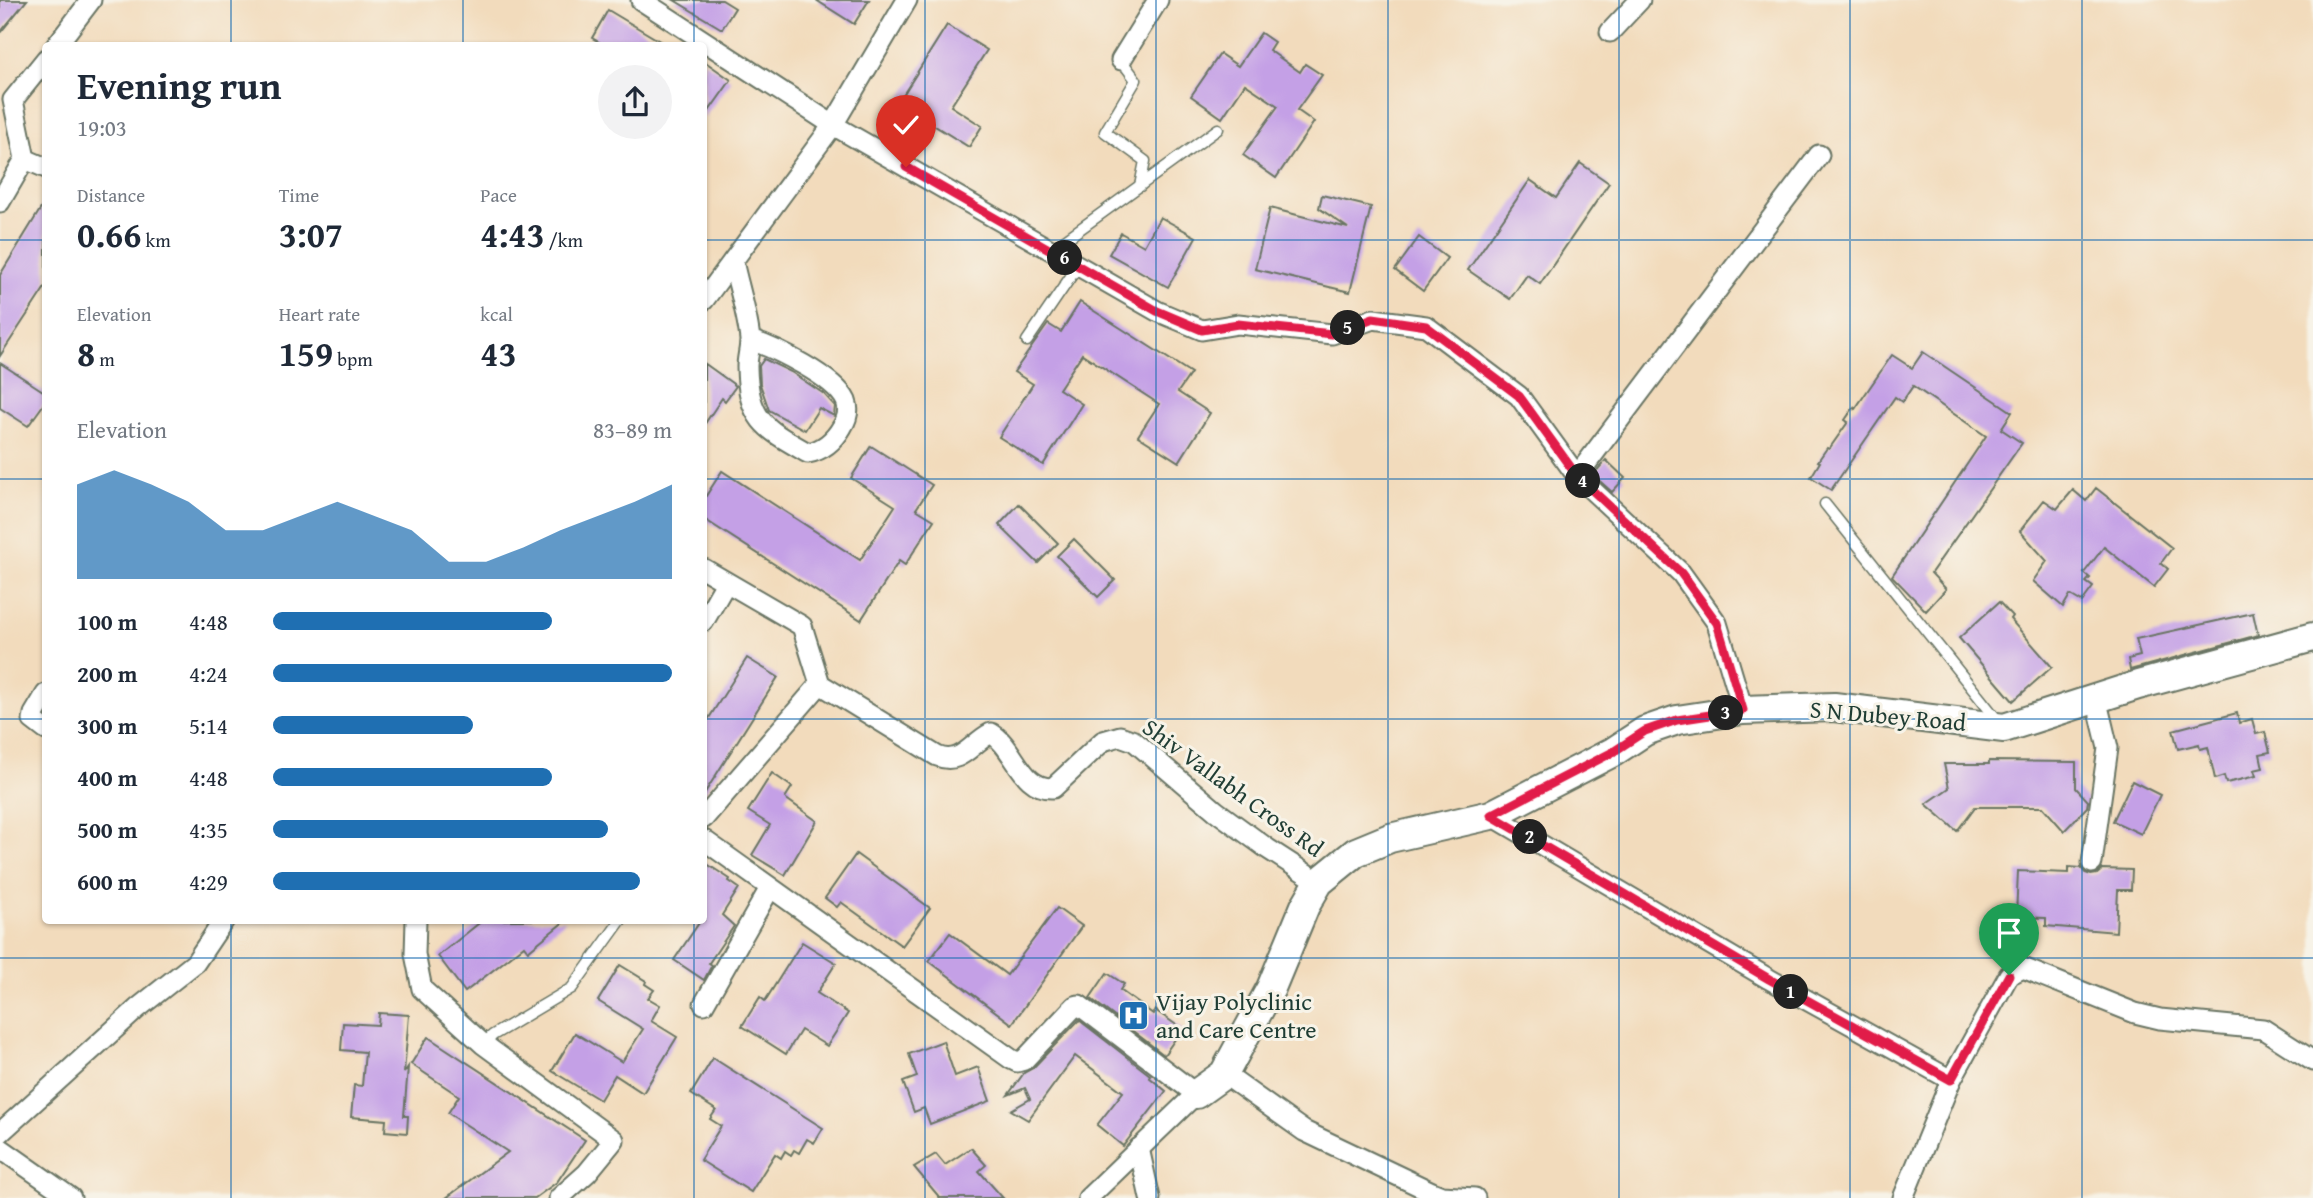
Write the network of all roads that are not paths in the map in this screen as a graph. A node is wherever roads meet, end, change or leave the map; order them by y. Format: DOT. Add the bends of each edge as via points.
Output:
graph roads {
  1 [pos="91,0"];
  2 [pos="641,0"];
  3 [pos="907,0"];
  4 [pos="1158,0"];
  5 [pos="1640,0"];
  6 [pos="1610,32"];
  7 [pos="59,42"];
  8 [pos="706,42"];
  9 [pos="707,43"];
  10 [pos="1121,60"];
  11 [pos="42,63"];
  12 [pos="7,94"];
  13 [pos="834,125"];
  14 [pos="1218,129"];
  15 [pos="1819,155"];
  16 [pos="13,167"];
  17 [pos="42,168"];
  18 [pos="1140,186"];
  19 [pos="0,202"];
  20 [pos="1051,250"];
  21 [pos="733,261"];
  22 [pos="1078,265"];
  23 [pos="707,296"];
  24 [pos="750,340"];
  25 [pos="1027,341"];
  26 [pos="1577,476"];
  27 [pos="1825,504"];
  28 [pos="707,571"];
  29 [pos="726,583"];
  30 [pos="707,616"];
  31 [pos="2313,637"];
  32 [pos="820,684"];
  33 [pos="2096,698"];
  34 [pos="42,701"];
  35 [pos="1743,710"];
  36 [pos="42,727"];
  37 [pos="2004,728"];
  38 [pos="707,815"];
  39 [pos="1491,815"];
  40 [pos="707,842"];
  41 [pos="2092,863"];
  42 [pos="1319,882"];
  43 [pos="770,888"];
  44 [pos="221,924"];
  45 [pos="416,924"];
  46 [pos="618,924"];
  47 [pos="704,1004"];
  48 [pos="483,1044"];
  49 [pos="2313,1061"];
  50 [pos="1224,1074"];
  51 [pos="1951,1080"];
  52 [pos="1196,1094"];
  53 [pos="0,1133"];
  54 [pos="0,1148"];
  55 [pos="1139,1148"];
  56 [pos="71,1198"];
  57 [pos="559,1198"];
  58 [pos="1088,1198"];
  59 [pos="1150,1198"];
  60 [pos="1475,1198"];
  61 [pos="1903,1198"];
  1 -- 7 [label="street"];
  2 -- 8 [label="street"];
  3 -- 13 [label="street"];
  4 -- 10 [label="street"];
  5 -- 6 [label="street"];
  9 -- 13 [label="street"];
  10 -- 18 [label="lane" via="1136,80 1105,132 1145,162"];
  11 -- 12 [label="street"];
  12 -- 16 [label="street"];
  13 -- 20 [label="street"];
  13 -- 21 [label="street"];
  14 -- 18 [label="lane"];
  15 -- 26 [label="street"];
  16 -- 17 [label="street"];
  16 -- 19 [label="street"];
  18 -- 20 [label="lane"];
  20 -- 22 [label="street"];
  21 -- 23 [label="street"];
  21 -- 24 [label="street"];
  22 -- 25 [label="lane"];
  22 -- 26 [label="street" via="1157,311 1202,330 1238,324 1332,334 1373,318 1426,326 1519,396"];
  24 -- 24 [label="street" via="747,368 759,420 808,453 827,446 846,419 846,400 793,358"];
  26 -- 35 [label="street" via="1681,573 1696,593 1717,623"];
  27 -- 37 [label="lane"];
  28 -- 29 [label="street"];
  29 -- 30 [label="street"];
  29 -- 32 [label="street" via="802,626"];
  31 -- 33 [label="street, S N Dubey Road"];
  32 -- 38 [label="street"];
  32 -- 42 [label="street, Shiv Vallabh Cross Rd" via="947,760 991,733 1000,738 1032,783 1044,788 1053,788 1103,741 1120,736 1134,741 1216,811"];
  33 -- 37 [label="street, S N Dubey Road"];
  33 -- 41 [label="street" via="2108,748"];
  34 -- 36 [label="street" via="33,720"];
  35 -- 37 [label="street, S N Dubey Road" via="1834,707"];
  35 -- 39 [label="street, S N Dubey Road" via="1677,720 1645,731"];
  39 -- 42 [label="street, S N Dubey Road" via="1390,838 1356,852"];
  39 -- 51 [label="street"];
  40 -- 43 [label="street"];
  42 -- 50 [label="street, S N Dubey Road" via="1271,988"];
  43 -- 47 [label="street"];
  43 -- 52 [label="street" via="1017,1062 1079,1005"];
  44 -- 53 [label="street" via="195,963 138,1008"];
  45 -- 48 [label="street" via="415,954 422,989"];
  46 -- 48 [label="lane" via="572,988"];
  48 -- 57 [label="street" via="614,1140"];
  49 -- 51 [label="street" via="2263,1028 2135,1013 2023,968 2009,975"];
  50 -- 52 [label="street, S N Dubey Road"];
  50 -- 60 [label="street" via="1304,1131 1442,1196"];
  51 -- 61 [label="street"];
  52 -- 55 [label="street"];
  54 -- 56 [label="street"];
  55 -- 58 [label="street"];
  55 -- 59 [label="street"];
}
